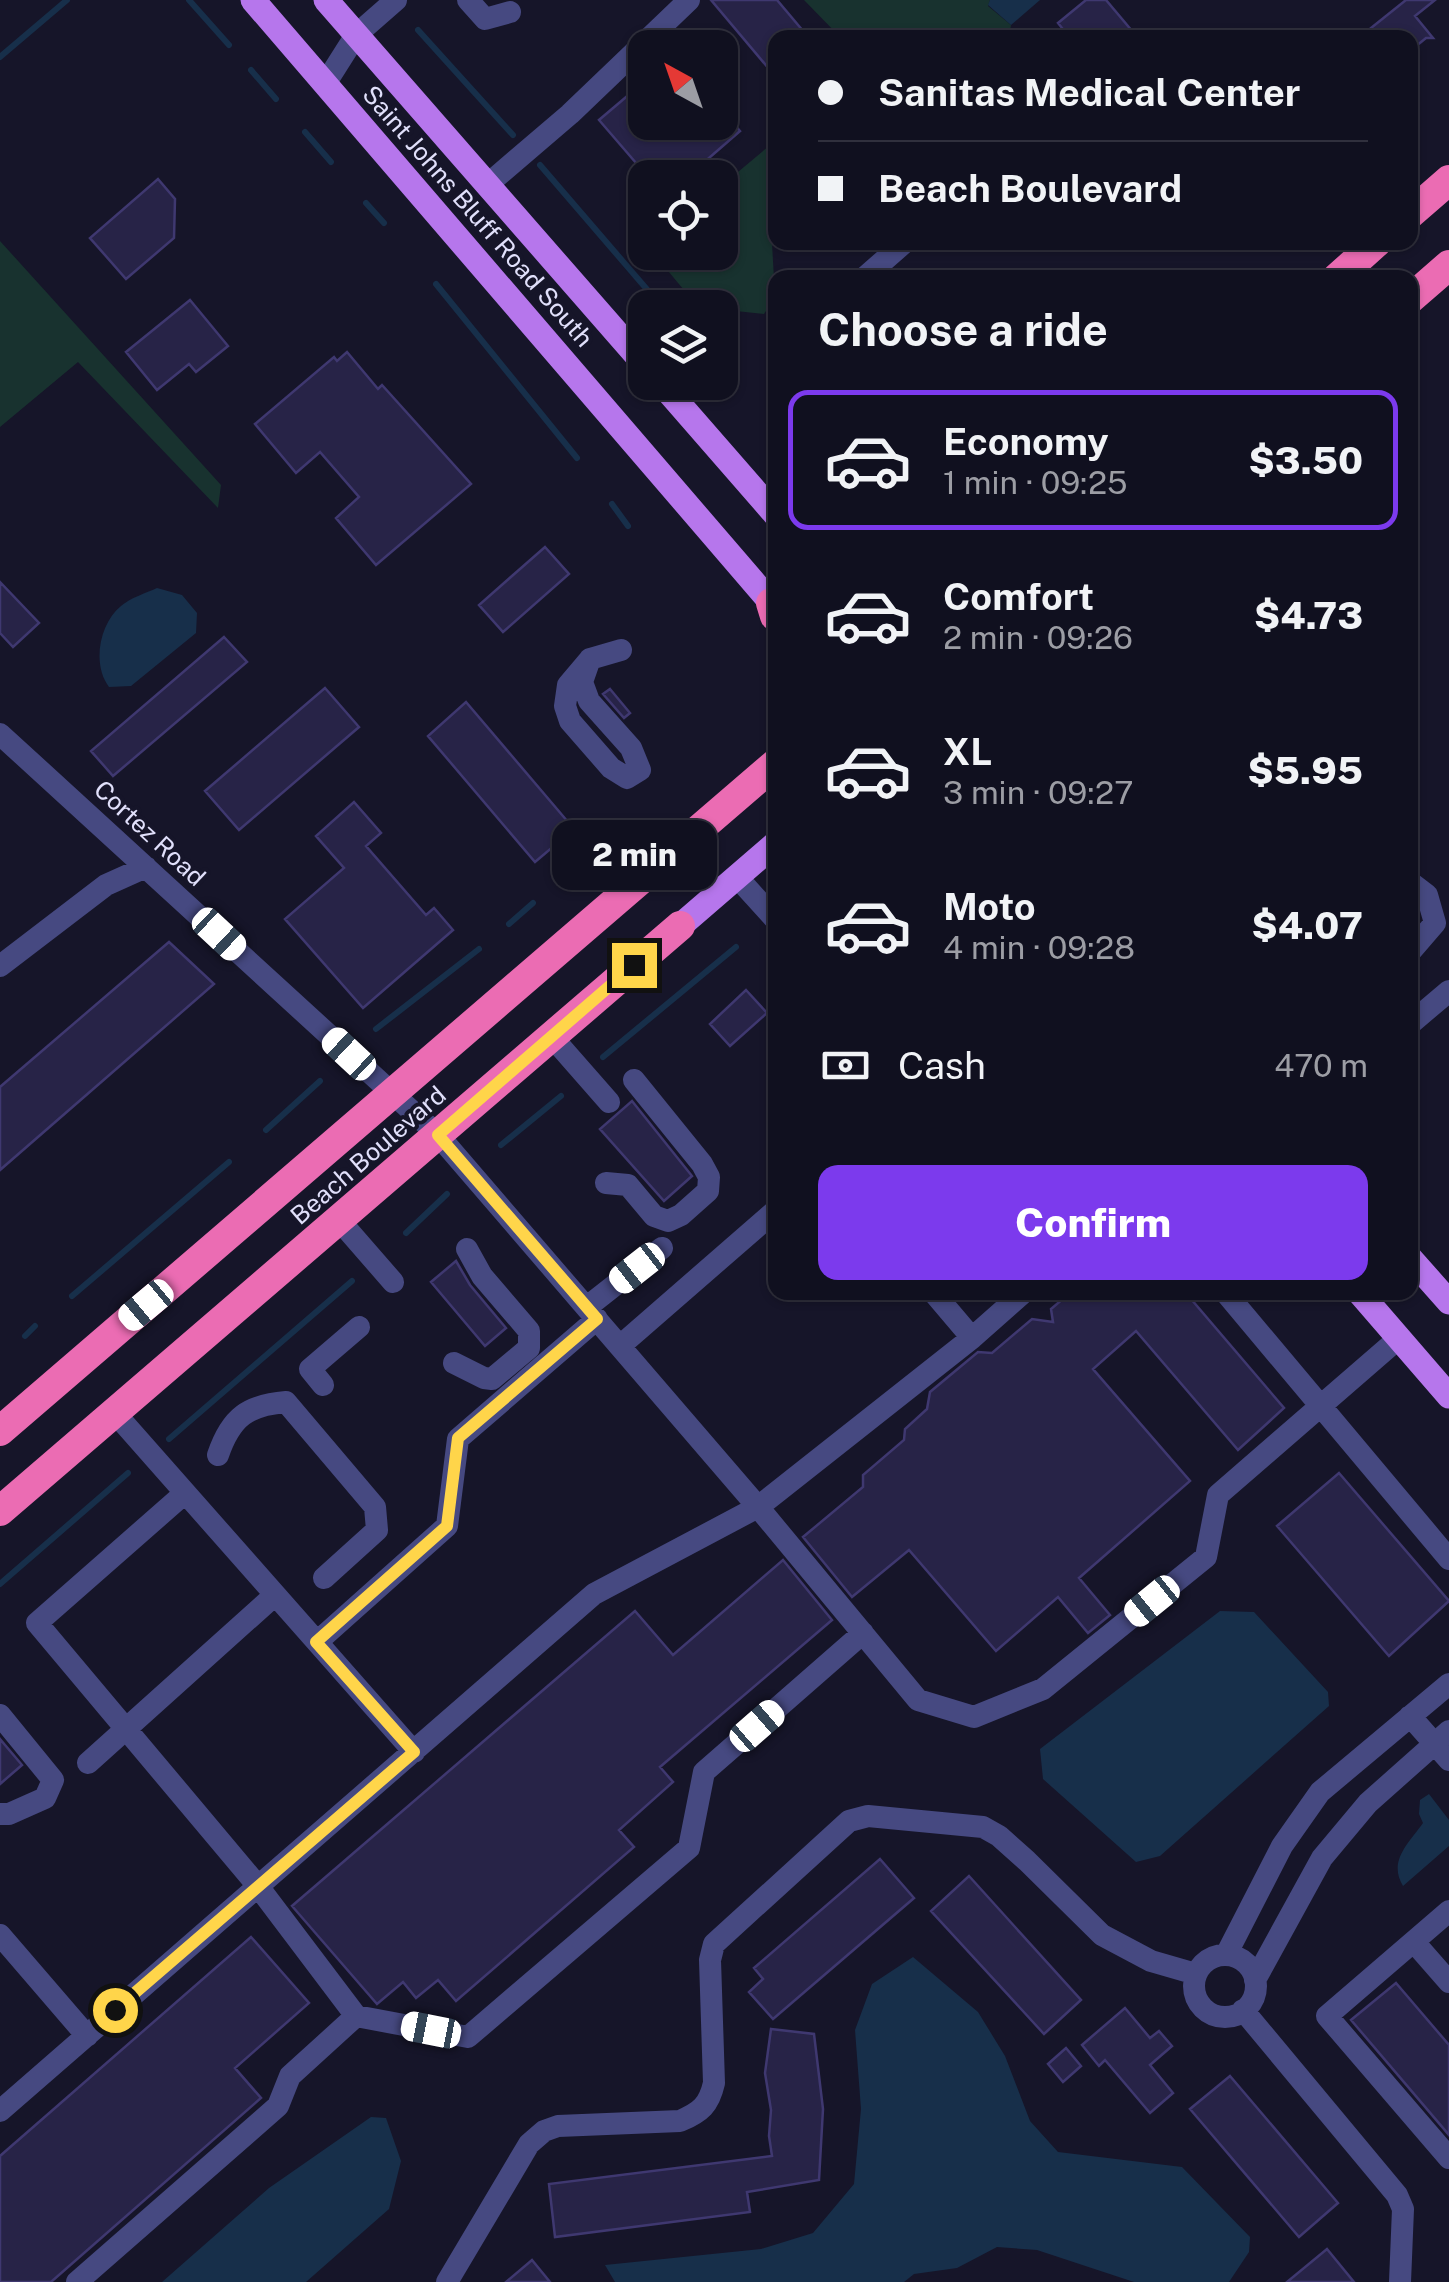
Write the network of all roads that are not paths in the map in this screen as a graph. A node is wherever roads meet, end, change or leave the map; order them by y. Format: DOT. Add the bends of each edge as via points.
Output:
graph roads {
  1 [pos="253,0"];
  2 [pos="326,0"];
  3 [pos="396,0"];
  4 [pos="468,0"];
  5 [pos="689,0"];
  6 [pos="510,12"];
  7 [pos="356,35"];
  8 [pos="325,84"];
  9 [pos="1449,180"];
  10 [pos="487,185"];
  11 [pos="1418,207"];
  12 [pos="896,250"];
  13 [pos="1368,250"];
  14 [pos="1449,265"];
  15 [pos="873,270"];
  16 [pos="1346,270"];
  17 [pos="1418,291"];
  18 [pos="628,346"];
  19 [pos="676,400"];
  20 [pos="768,506"];
  21 [pos="768,602"];
  22 [pos="621,650"];
  23 [pos="0,734"];
  24 [pos="768,767"];
  25 [pos="640,770"];
  26 [pos="768,850"];
  27 [pos="146,866"];
  28 [pos="737,877"];
  29 [pos="1418,888"];
  30 [pos="768,911"];
  31 [pos="680,926"];
  32 [pos="1418,942"];
  33 [pos="0,966"];
  34 [pos="1449,991"];
  35 [pos="1418,1017"];
  36 [pos="552,1037"];
  37 [pos="634,1080"];
  38 [pos="393,1095"];
  39 [pos="608,1102"];
  40 [pos="438,1135"];
  41 [pos="606,1183"];
  42 [pos="768,1217"];
  43 [pos="339,1220"];
  44 [pos="662,1248"];
  45 [pos="467,1250"];
  46 [pos="1418,1267"];
  47 [pos="393,1282"];
  48 [pos="940,1300"];
  49 [pos="1015,1300"];
  50 [pos="1232,1300"];
  51 [pos="1365,1300"];
  52 [pos="1449,1302"];
  53 [pos="592,1313"];
  54 [pos="360,1327"];
  55 [pos="972,1338"];
  56 [pos="1398,1338"];
  57 [pos="620,1346"];
  58 [pos="454,1363"];
  59 [pos="324,1385"];
  60 [pos="1449,1396"];
  61 [pos="1321,1404"];
  62 [pos="114,1412"];
  63 [pos="0,1431"];
  64 [pos="218,1454"];
  65 [pos="185,1493"];
  66 [pos="758,1507"];
  67 [pos="0,1511"];
  68 [pos="1449,1559"];
  69 [pos="324,1578"];
  70 [pos="275,1595"];
  71 [pos="863,1634"];
  72 [pos="316,1642"];
  73 [pos="1449,1684"];
  74 [pos="0,1715"];
  75 [pos="1410,1716"];
  76 [pos="127,1731"];
  77 [pos="1445,1744"];
  78 [pos="414,1752"];
  79 [pos="88,1763"];
  80 [pos="0,1814"];
  81 [pos="256,1885"];
  82 [pos="1449,1912"];
  83 [pos="0,1935"];
  84 [pos="1414,1942"];
  85 [pos="1226,1955"];
  86 [pos="1196,1974"];
  87 [pos="1255,1980"];
  88 [pos="1449,1982"];
  89 [pos="1243,2010"];
  90 [pos="356,2016"];
  91 [pos="86,2036"];
  92 [pos="0,2111"];
  93 [pos="1449,2158"];
  94 [pos="77,2282"];
  95 [pos="447,2282"];
  96 [pos="1400,2282"];
  1 -- 8 [label="main road, Saint Johns Bluff Road South"];
  2 -- 7 [label="main road, Saint Johns Bluff Road South"];
  3 -- 7 [label="street"];
  4 -- 6 [label="street" via="485,19"];
  5 -- 10 [label="street"];
  7 -- 8 [label="street"];
  7 -- 10 [label="main road, Saint Johns Bluff Road South"];
  8 -- 21 [label="main road, Saint Johns Bluff Road South"];
  9 -- 11 [label="highway"];
  10 -- 18 [label="main road, Saint Johns Bluff Road South"];
  12 -- 15 [label="street"];
  13 -- 16 [label="highway"];
  14 -- 17 [label="highway"];
  19 -- 20 [label="main road"];
  22 -- 25 [label="street" via="590,659 568,686 564,706 611,768 627,778"];
  23 -- 27 [label="street, Cortez Road"];
  24 -- 38 [label="highway"];
  26 -- 28 [label="main road, Beach Boulevard"];
  27 -- 33 [label="street" via="106,885"];
  27 -- 38 [label="street, Cortez Road"];
  28 -- 30 [label="street"];
  28 -- 31 [label="main road, Beach Boulevard"];
  29 -- 32 [label="street" via="1434,923"];
  31 -- 36 [label="highway, Beach Boulevard"];
  34 -- 35 [label="street"];
  36 -- 39 [label="street"];
  36 -- 40 [label="highway, Beach Boulevard"];
  37 -- 41 [label="street" via="702,1164 708,1191 668,1221 654,1216 628,1185"];
  38 -- 40 [label="street, Cortez Road"];
  38 -- 63 [label="highway"];
  40 -- 43 [label="highway, Beach Boulevard"];
  40 -- 53 [label="street, Cortez Road"];
  42 -- 57 [label="street"];
  43 -- 47 [label="street"];
  43 -- 62 [label="highway, Beach Boulevard"];
  44 -- 53 [label="street"];
  45 -- 58 [label="street" via="531,1340 492,1379"];
  46 -- 52 [label="main road"];
  48 -- 55 [label="street"];
  49 -- 55 [label="street"];
  50 -- 61 [label="street"];
  51 -- 56 [label="main road"];
  53 -- 57 [label="street, Cortez Road"];
  53 -- 72 [label="street" via="458,1438 447,1526"];
  54 -- 59 [label="street" via="310,1369"];
  55 -- 66 [label="street"];
  56 -- 60 [label="main road"];
  56 -- 61 [label="street, Cortez Road"];
  57 -- 66 [label="street, Cortez Road"];
  61 -- 68 [label="street"];
  61 -- 71 [label="street, Cortez Road" via="1218,1496 1206,1556 1043,1689 974,1717 918,1700"];
  62 -- 65 [label="street"];
  62 -- 67 [label="highway, Beach Boulevard"];
  64 -- 69 [label="street" via="225,1434 256,1404 286,1402 375,1507 378,1530"];
  65 -- 70 [label="street"];
  65 -- 76 [label="street" via="37,1624"];
  66 -- 71 [label="street, Cortez Road"];
  66 -- 78 [label="street" via="594,1594"];
  70 -- 72 [label="street"];
  70 -- 76 [label="street"];
  71 -- 90 [label="street" via="704,1772 689,1848 468,2037"];
  72 -- 78 [label="street"];
  73 -- 75 [label="street"];
  74 -- 80 [label="street" via="53,1780 45,1798"];
  75 -- 77 [label="street"];
  75 -- 85 [label="street" via="1320,1792 1282,1846"];
  76 -- 79 [label="street"];
  76 -- 81 [label="street"];
  77 -- 87 [label="street" via="1368,1803 1322,1858"];
  78 -- 81 [label="street"];
  81 -- 90 [label="street"];
  81 -- 91 [label="street"];
  82 -- 84 [label="street"];
  83 -- 91 [label="street"];
  84 -- 88 [label="street"];
  84 -- 93 [label="street" via="1326,2016"];
  85 -- 86 [label="street" via="1208,1960"];
  85 -- 87 [label="street" via="1245,1962"];
  86 -- 89 [label="street" via="1195,1994 1206,2010 1224,2017"];
  86 -- 95 [label="street" via="1151,1962 1102,1936 983,1827 868,1816 849,1821 714,1944 710,2102 680,2121 544,2131 529,2144"];
  87 -- 89 [label="street" via="1254,1997"];
  89 -- 96 [label="street" via="1397,2195 1403,2210"];
  90 -- 94 [label="street" via="290,2076 278,2106"];
  91 -- 92 [label="street"];
}
